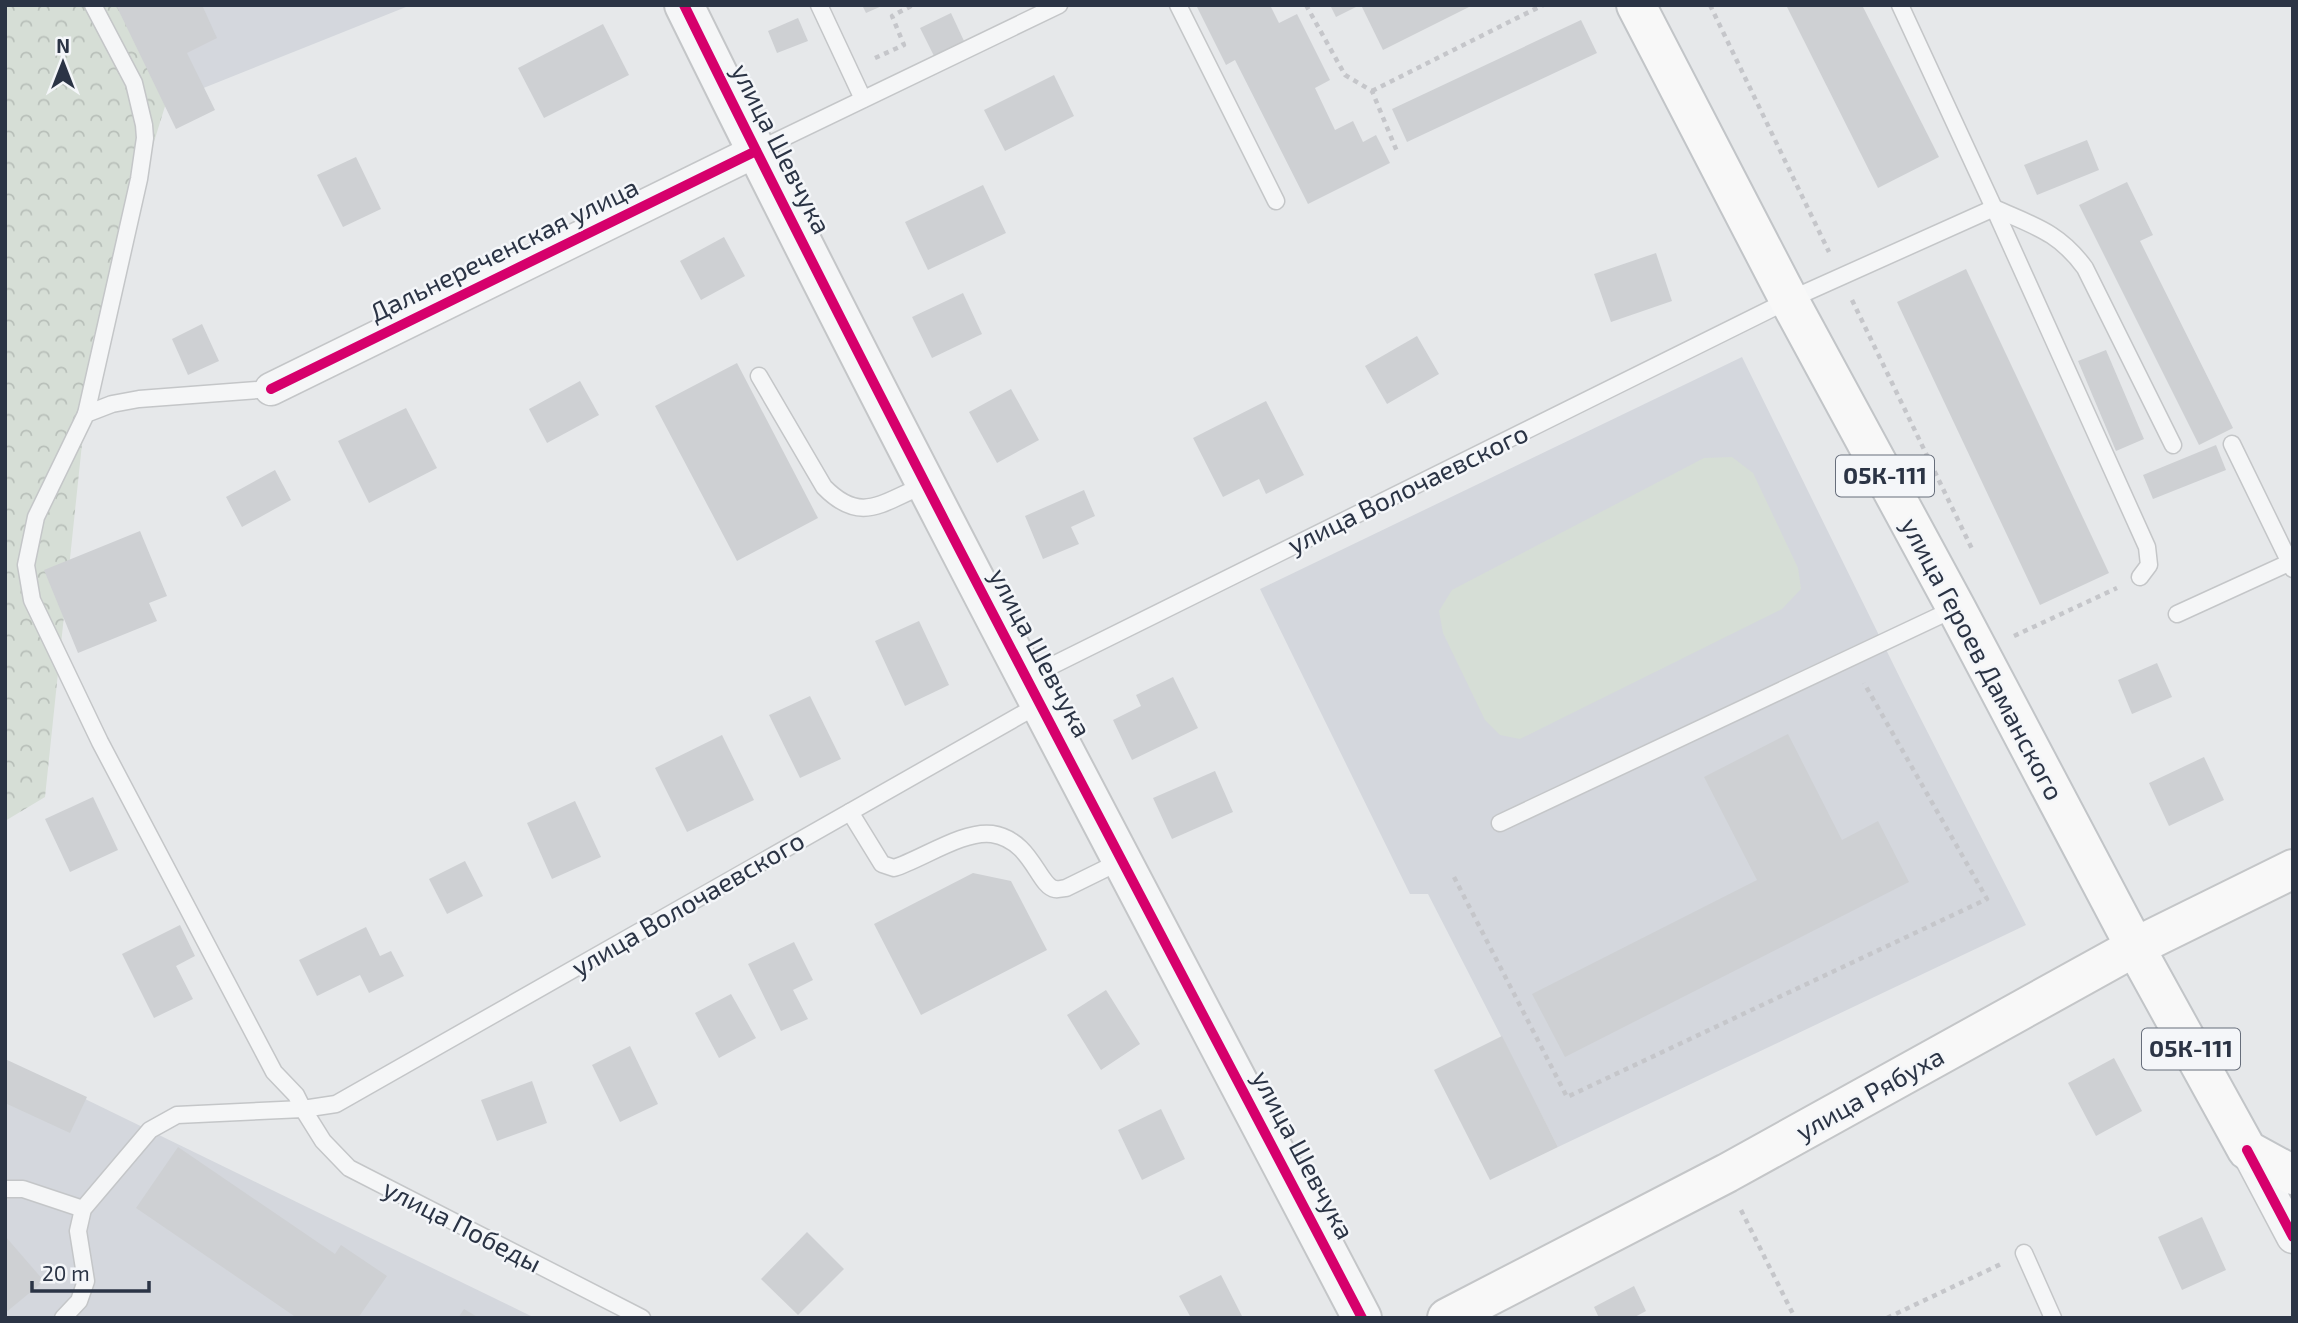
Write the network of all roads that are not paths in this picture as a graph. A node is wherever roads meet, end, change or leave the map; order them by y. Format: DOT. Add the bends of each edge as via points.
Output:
graph roads {
  1 [pos="93,5"];
  2 [pos="684,5"];
  3 [pos="819,5"];
  4 [pos="1059,5"];
  5 [pos="1178,5"];
  6 [pos="1636,5"];
  7 [pos="1900,5"];
  8 [pos="863,99"];
  9 [pos="756,151"];
  10 [pos="1276,201"];
  11 [pos="1994,208"];
  12 [pos="1789,300"];
  13 [pos="760,376"];
  14 [pos="271,389"];
  15 [pos="86,414"];
  16 [pos="2232,444"];
  17 [pos="2173,445"];
  18 [pos="926,485"];
  19 [pos="2292,564"];
  20 [pos="2140,578"];
  21 [pos="1956,608"];
  22 [pos="2176,614"];
  23 [pos="1034,691"];
  24 [pos="850,812"];
  25 [pos="1500,823"];
  26 [pos="1123,860"];
  27 [pos="2293,869"];
  28 [pos="2135,947"];
  29 [pos="303,1110"];
  30 [pos="2247,1150"];
  31 [pos="2293,1175"];
  32 [pos="5,1189"];
  33 [pos="83,1209"];
  34 [pos="2293,1237"];
  35 [pos="2024,1253"];
  36 [pos="63,1318"];
  37 [pos="642,1318"];
  38 [pos="1362,1318"];
  39 [pos="1447,1318"];
  40 [pos="2053,1318"];
  1 -- 15 [label="lane, улица Победы" via="134,83 145,138"];
  2 -- 9 [label="street, улица Шевчука"];
  3 -- 8 [label="lane"];
  4 -- 8 [label="lane"];
  5 -- 10 [label="lane"];
  6 -- 12 [label="main road, улица Героев Даманского / 05К-111"];
  7 -- 11 [label="lane"];
  8 -- 9 [label="lane"];
  9 -- 14 [label="street, Дальнереченская улица"];
  9 -- 18 [label="street, улица Шевчука"];
  11 -- 12 [label="lane, улица Волочаевского"];
  11 -- 17 [label="lane" via="2052,234 2071,248"];
  11 -- 20 [label="lane" via="2147,547 2149,565"];
  12 -- 21 [label="main road, улица Героев Даманского / 05К-111"];
  12 -- 23 [label="lane, улица Волочаевского"];
  13 -- 18 [label="lane" via="824,487 836,499 870,508"];
  14 -- 15 [label="lane" via="139,399"];
  15 -- 29 [label="lane, улица Победы" via="36,517 26,565 32,600 100,742 274,1072 296,1095"];
  16 -- 19 [label="lane"];
  18 -- 23 [label="street, улица Шевчука"];
  19 -- 22 [label="lane"];
  21 -- 25 [label="lane"];
  21 -- 28 [label="main road, улица Героев Даманского / 05К-111"];
  23 -- 24 [label="lane, улица Волочаевского"];
  23 -- 26 [label="street, улица Шевчука"];
  24 -- 26 [label="lane" via="882,864 894,867 969,837 990,834 1009,839 1027,853 1047,885 1056,890"];
  24 -- 29 [label="lane, улица Волочаевского" via="336,1104"];
  26 -- 38 [label="street, улица Шевчука"];
  27 -- 28 [label="main road, улица Рябуха"];
  28 -- 30 [label="main road, улица Героев Даманского / 05К-111"];
  28 -- 39 [label="main road, улица Рябуха" via="1727,1173"];
  29 -- 33 [label="lane, улица Волочаевского" via="205,1112 170,1118 150,1130"];
  29 -- 37 [label="lane, улица Победы" via="323,1141 349,1168"];
  30 -- 31 [label="main road"];
  30 -- 34 [label="street, улица Героев Даманского"];
  32 -- 33 [label="lane" via="23,1189"];
  33 -- 36 [label="lane" via="78,1231 86,1280 79,1301"];
  35 -- 40 [label="lane"];
}
